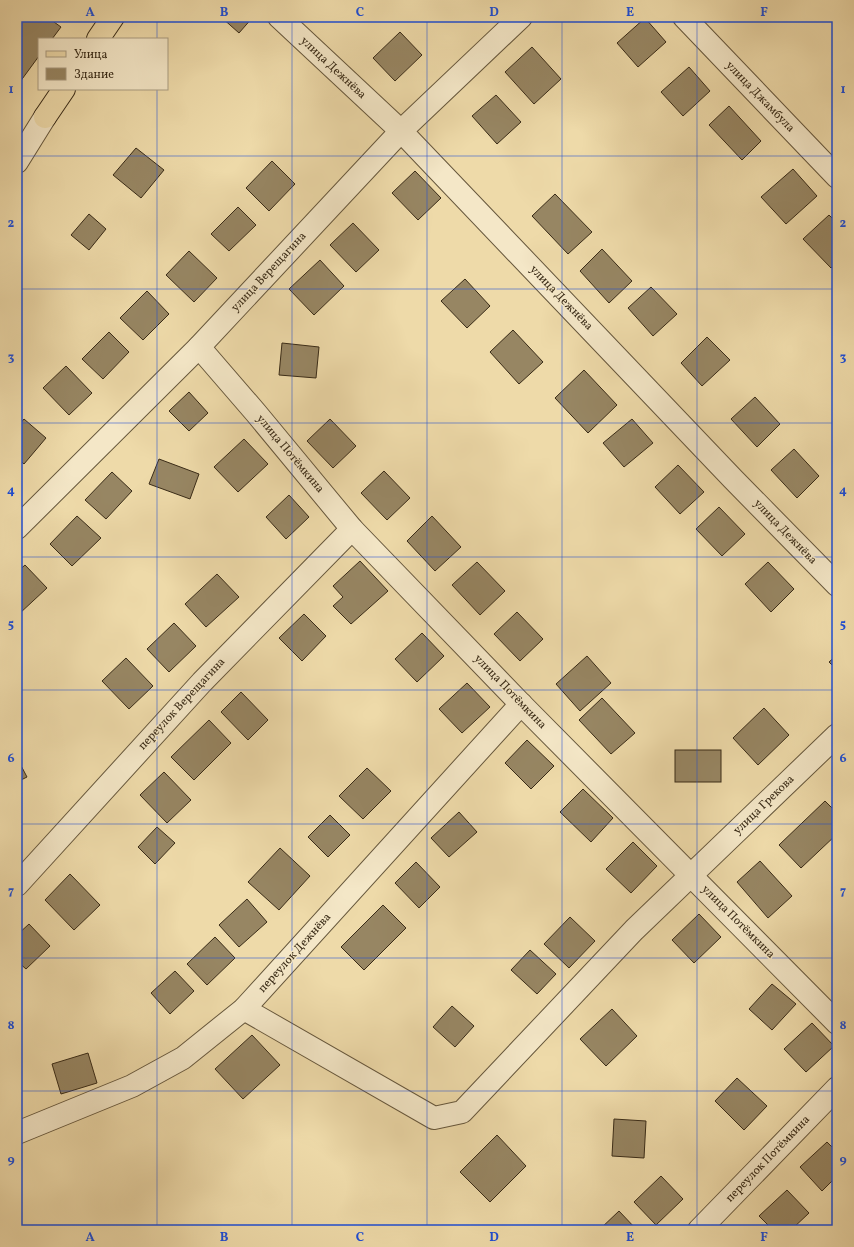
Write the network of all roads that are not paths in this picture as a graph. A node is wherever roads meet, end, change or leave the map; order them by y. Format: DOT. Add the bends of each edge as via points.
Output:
graph roads {
  1 [pos="113,17"];
  2 [pos="278,17"];
  3 [pos="520,17"];
  4 [pos="684,17"];
  5 [pos="99,38"];
  6 [pos="63,90"];
  7 [pos="45,117"];
  8 [pos="402,131"];
  9 [pos="17,162"];
  10 [pos="837,177"];
  11 [pos="198,347"];
  12 [pos="17,528"];
  13 [pos="352,529"];
  14 [pos="837,586"];
  15 [pos="520,704"];
  16 [pos="837,735"];
  17 [pos="692,875"];
  18 [pos="17,885"];
  19 [pos="244,1010"];
  20 [pos="837,1023"];
  21 [pos="837,1088"];
  22 [pos="17,1133"];
  23 [pos="699,1230"];
  1 -- 5 [label="main road"];
  2 -- 8 [label="street, улица Дежнёва"];
  3 -- 8 [label="street, улица Верещагина"];
  4 -- 10 [label="street, улица Джамбула"];
  6 -- 7 [label="main road"];
  7 -- 9 [label="street"];
  8 -- 11 [label="street, улица Верещагина"];
  8 -- 14 [label="street, улица Дежнёва"];
  11 -- 12 [label="street, улица Верещагина"];
  11 -- 13 [label="street, улица Потёмкина"];
  13 -- 15 [label="street, улица Потёмкина"];
  13 -- 18 [label="street, переулок Верещагина" via="202,682"];
  15 -- 17 [label="street, улица Потёмкина"];
  15 -- 19 [label="street, переулок Дежнёва"];
  16 -- 17 [label="street, улица Грекова"];
  17 -- 19 [label="street, улица Грекова" via="634,930 462,1112 434,1118"];
  17 -- 20 [label="street, улица Потёмкина"];
  19 -- 22 [label="street, переулок Дежнёва" via="183,1058 132,1086"];
  21 -- 23 [label="street, переулок Потёмкина"];
}
